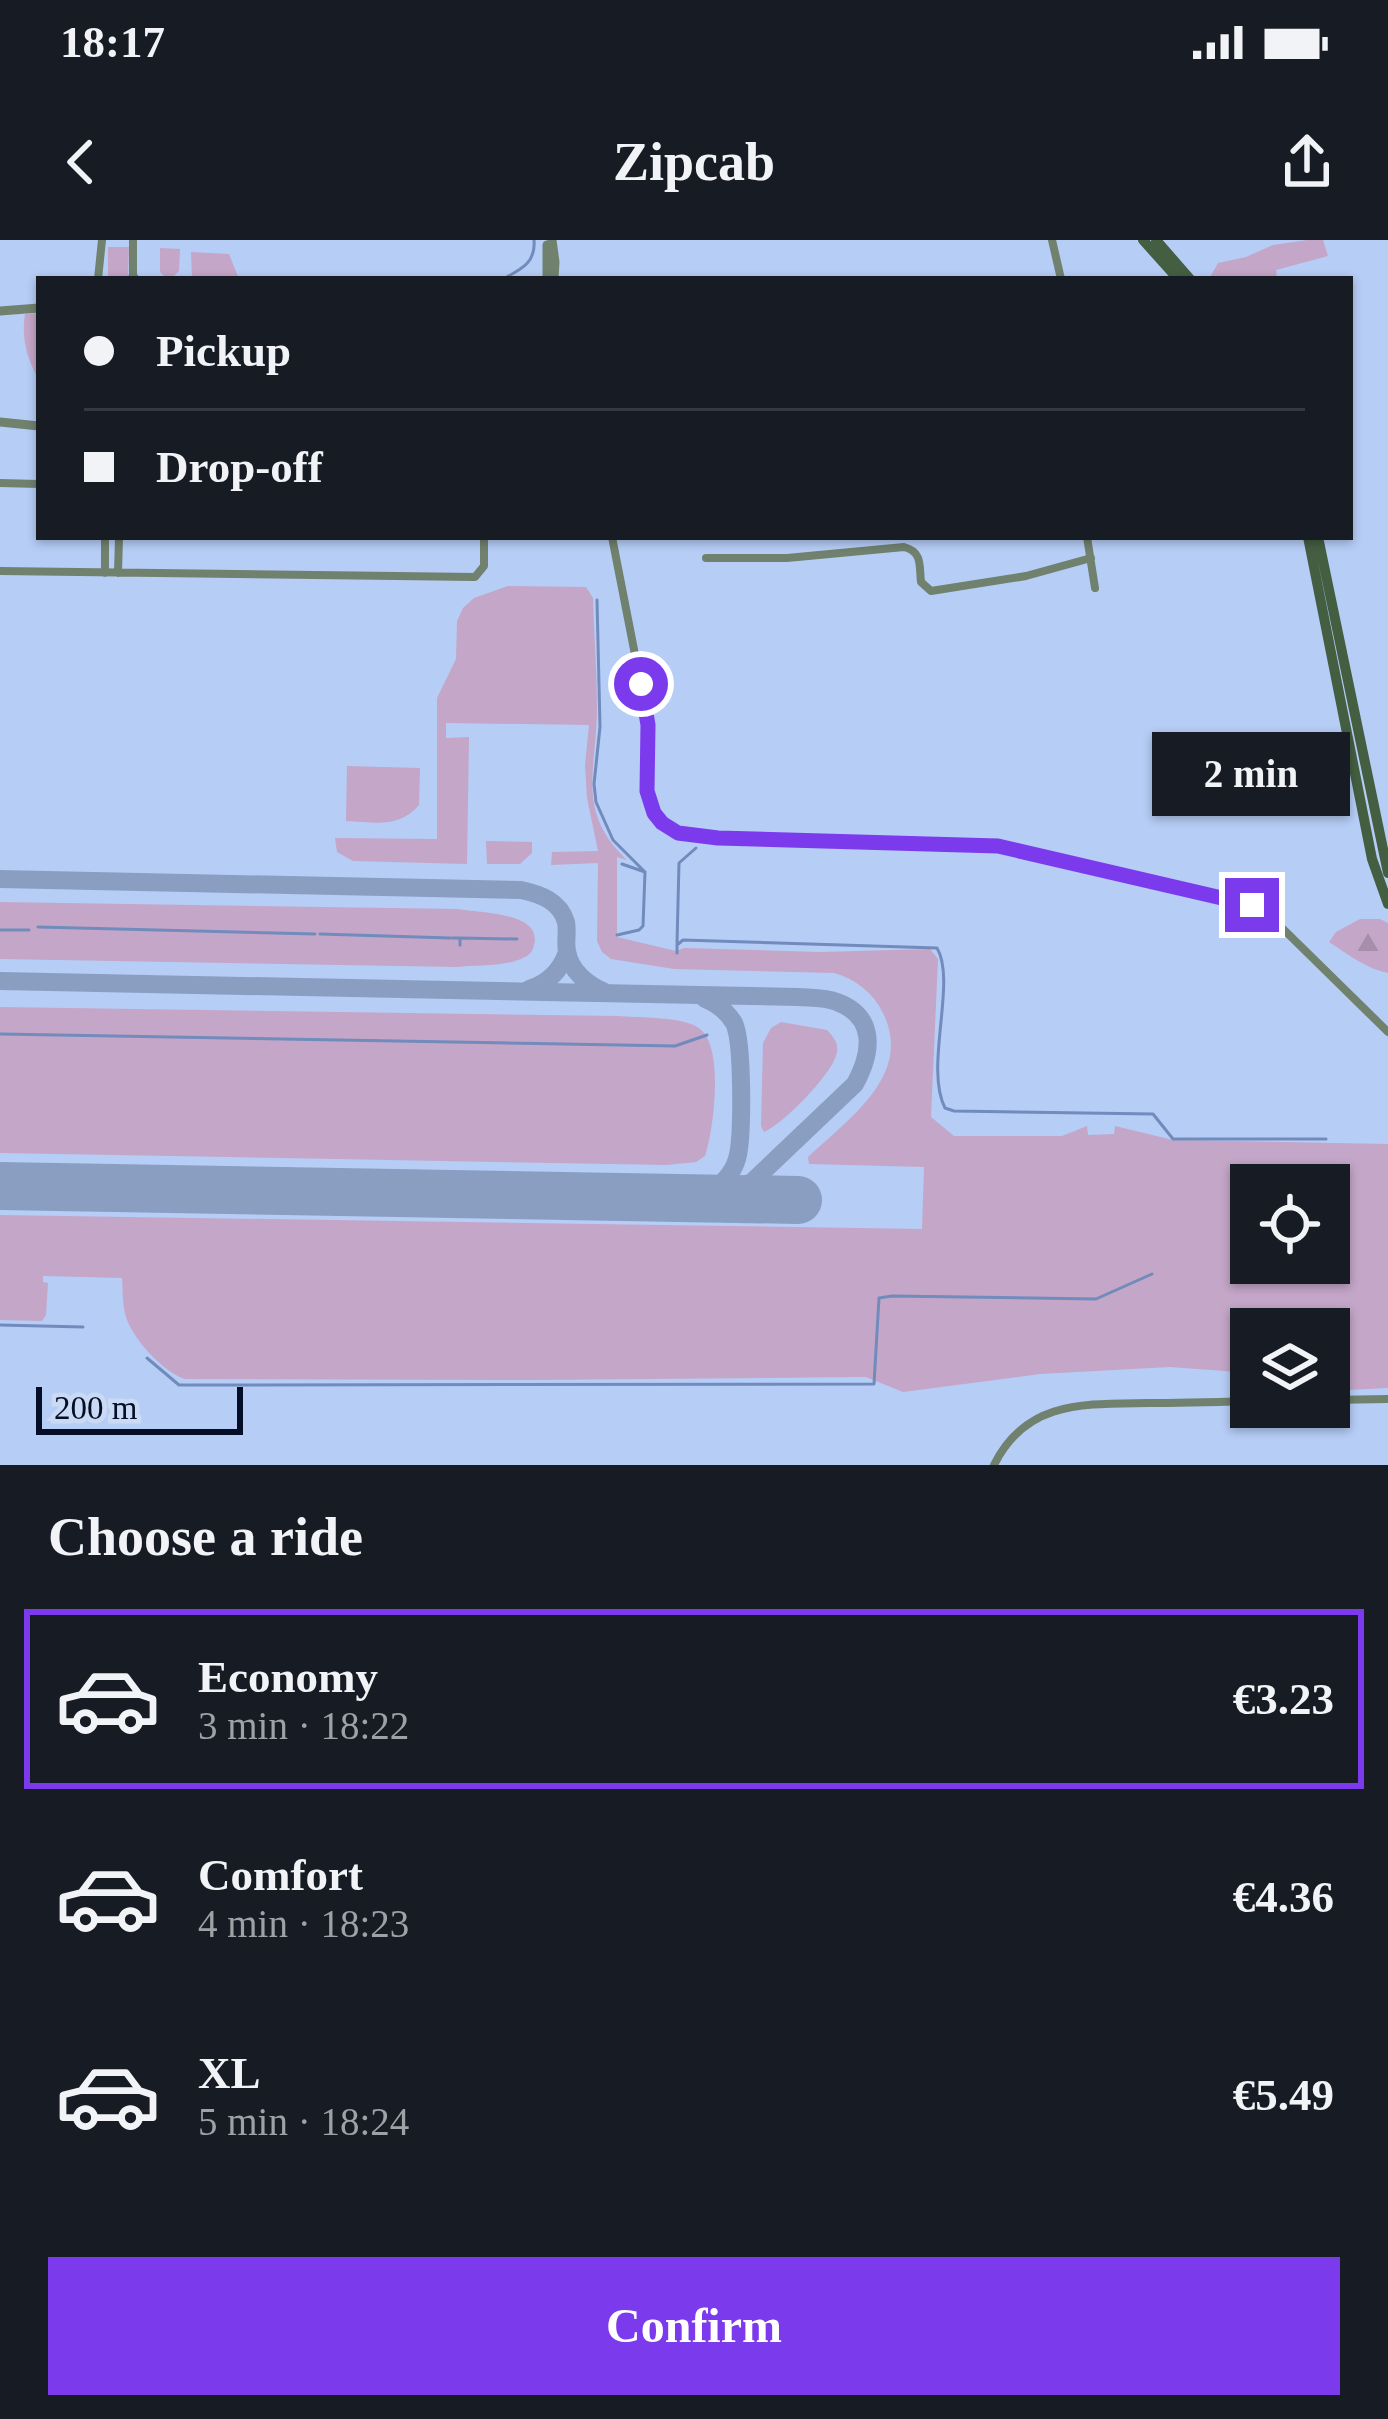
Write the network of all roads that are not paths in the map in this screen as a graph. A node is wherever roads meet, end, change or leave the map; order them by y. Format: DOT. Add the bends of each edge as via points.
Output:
graph roads {
  1 [pos="102,240"];
  2 [pos="134,240"];
  3 [pos="549,240"];
  4 [pos="1052,240"];
  5 [pos="1143,240"];
  6 [pos="1156,240"];
  7 [pos="102,276"];
  8 [pos="133,276"];
  9 [pos="551,276"];
  10 [pos="1060,276"];
  11 [pos="1175,276"];
  12 [pos="1187,276"];
  13 [pos="36,308"];
  14 [pos="0,311"];
  15 [pos="0,422"];
  16 [pos="36,426"];
  17 [pos="0,483"];
  18 [pos="36,484"];
  19 [pos="106,540"];
  20 [pos="119,540"];
  21 [pos="484,540"];
  22 [pos="613,540"];
  23 [pos="1088,540"];
  24 [pos="1309,540"];
  25 [pos="1319,540"];
  26 [pos="706,558"];
  27 [pos="1091,558"];
  28 [pos="0,571"];
  29 [pos="105,573"];
  30 [pos="118,573"];
  31 [pos="1096,588"];
  32 [pos="1388,873"];
  33 [pos="1388,904"];
  34 [pos="1388,1032"];
  35 [pos="1388,1399"];
  36 [pos="1350,1400"];
  37 [pos="1230,1402"];
  38 [pos="994,1465"];
  1 -- 7 [label="street"];
  2 -- 8 [label="street"];
  3 -- 9 [label="street"];
  4 -- 10 [label="street"];
  5 -- 11 [label="main road"];
  6 -- 12 [label="main road"];
  13 -- 14 [label="street"];
  15 -- 16 [label="street"];
  17 -- 18 [label="street"];
  19 -- 29 [label="street"];
  20 -- 30 [label="street"];
  21 -- 30 [label="street" via="484,566 475,577"];
  22 -- 34 [label="street" via="647,716 648,798 672,830 998,846 1241,902 1275,921"];
  23 -- 27 [label="street"];
  24 -- 33 [label="main road" via="1372,859"];
  25 -- 32 [label="main road"];
  26 -- 27 [label="street" via="904,547 919,556 921,582 932,591"];
  27 -- 31 [label="street"];
  28 -- 29 [label="street"];
  29 -- 30 [label="street"];
  35 -- 36 [label="street"];
  37 -- 38 [label="street" via="1069,1406 1022,1429"];
}
